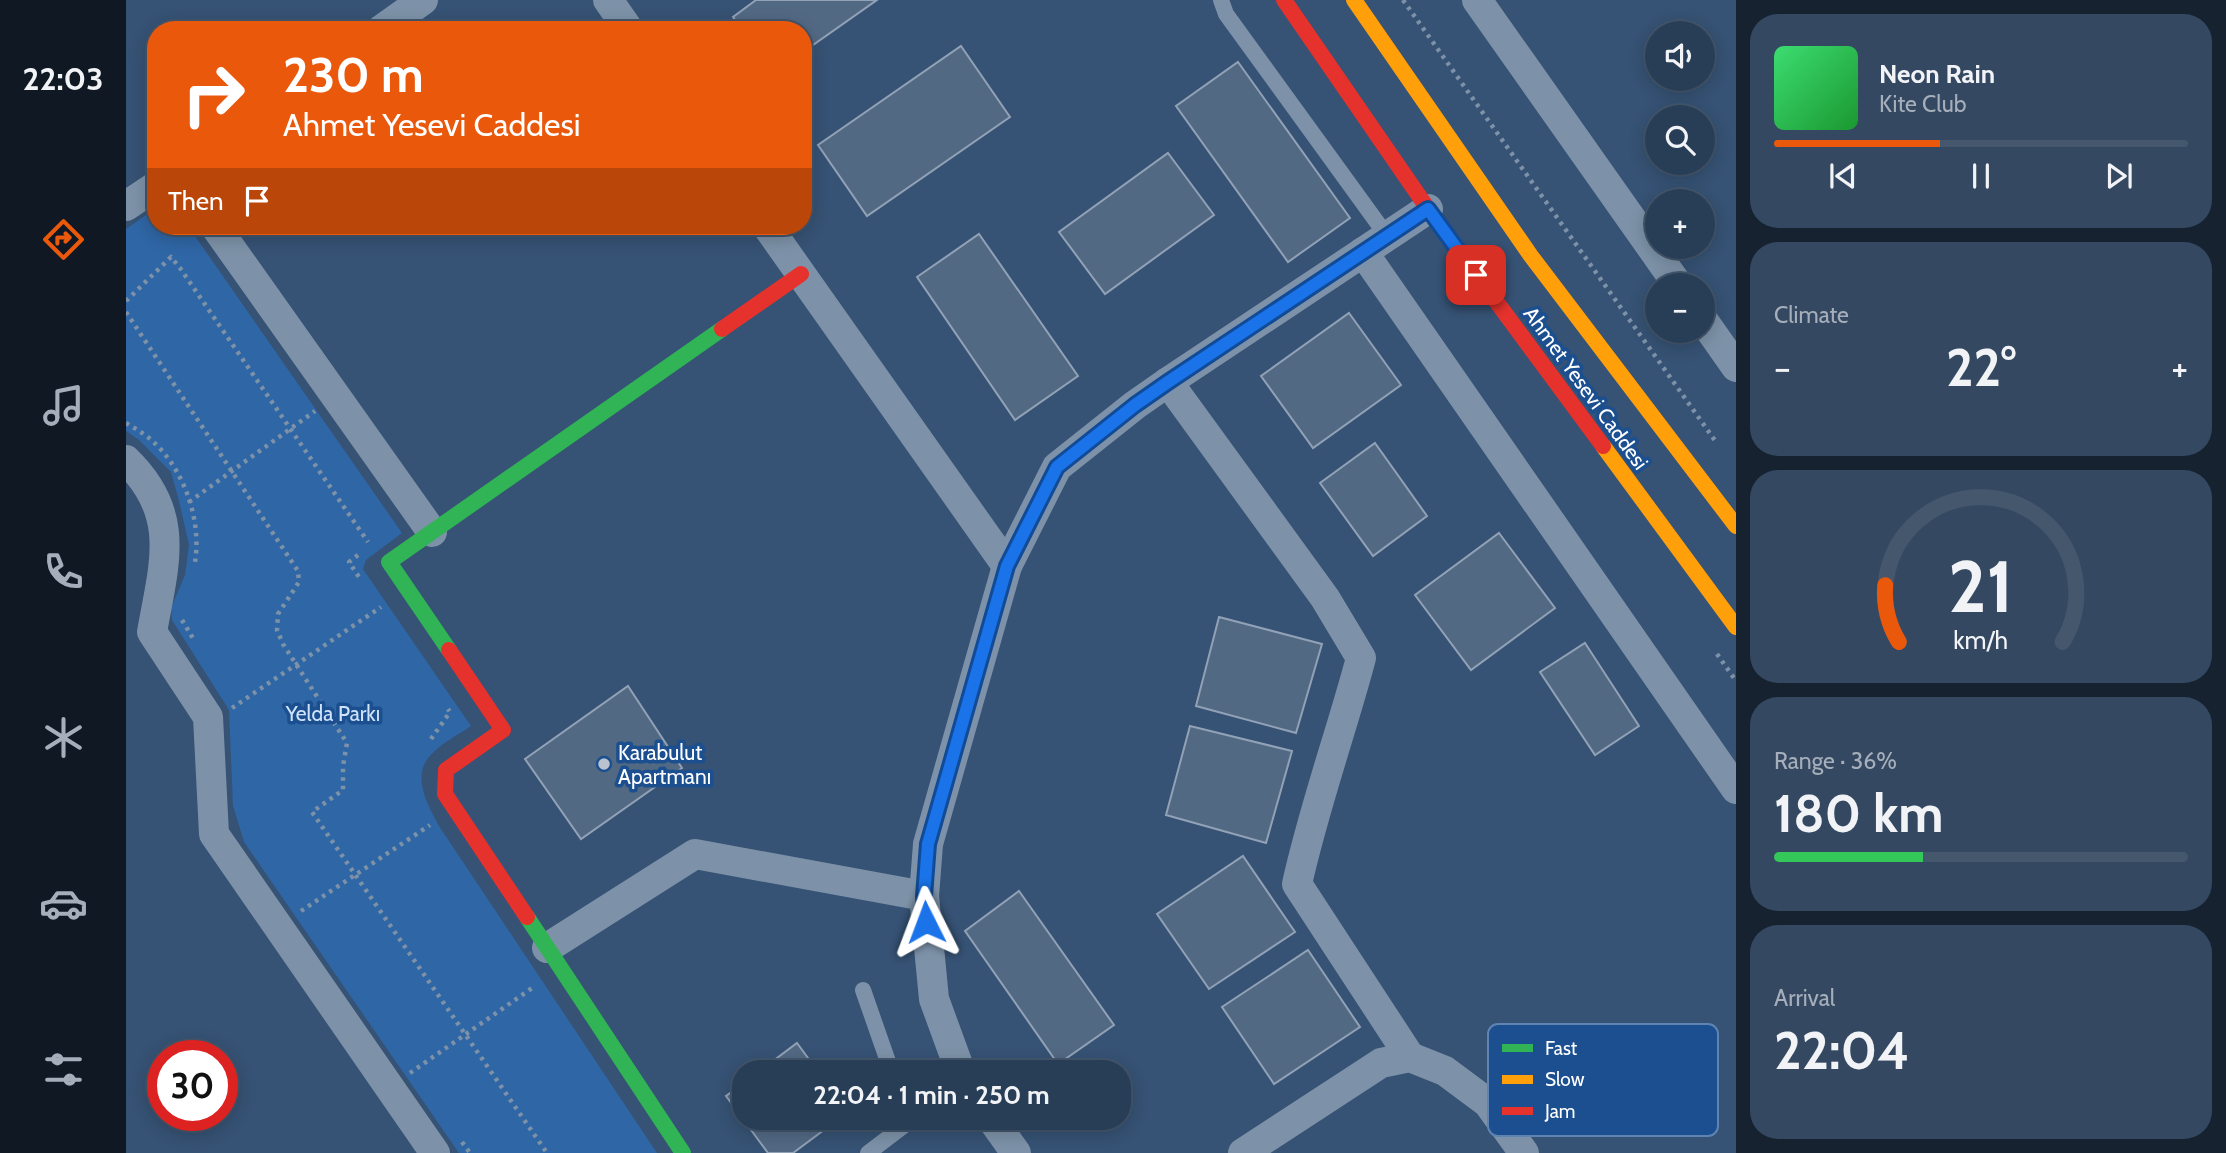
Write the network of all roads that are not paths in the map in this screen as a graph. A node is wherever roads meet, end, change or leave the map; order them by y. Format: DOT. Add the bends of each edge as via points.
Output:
graph roads {
  1 [pos="423,0"];
  2 [pos="1221,0"];
  3 [pos="1284,0"];
  4 [pos="1354,0"];
  5 [pos="1477,0"];
  6 [pos="393,21"];
  7 [pos="147,192"];
  8 [pos="126,206"];
  9 [pos="1428,209"];
  10 [pos="221,235"];
  11 [pos="773,235"];
  12 [pos="1375,244"];
  13 [pos="1670,273"];
  14 [pos="801,274"];
  15 [pos="1715,337"];
  16 [pos="1736,367"];
  17 [pos="1168,382"];
  18 [pos="126,460"];
  19 [pos="1736,526"];
  20 [pos="432,532"];
  21 [pos="1007,566"];
  22 [pos="1736,627"];
  23 [pos="1736,789"];
  24 [pos="924,896"];
  25 [pos="554,958"];
  26 [pos="863,990"];
  27 [pos="1410,1057"];
  28 [pos="887,1060"];
  29 [pos="956,1060"];
  30 [pos="1488,1103"];
  31 [pos="896,1130"];
  32 [pos="1000,1130"];
  33 [pos="1512,1136"];
  34 [pos="445,1143"];
  35 [pos="1262,1148"];
  36 [pos="683,1153"];
  37 [pos="867,1153"];
  38 [pos="1016,1153"];
  39 [pos="1524,1153"];
  1 -- 6 [label="street"];
  2 -- 12 [label="lane" via="1226,15"];
  3 -- 9 [label="main road, Ahmet Yesevi Caddesi"];
  4 -- 19 [label="main road, Ahmet Yesevi Caddesi" via="1531,256"];
  5 -- 13 [label="street"];
  7 -- 8 [label="street"];
  9 -- 12 [label="street"];
  9 -- 22 [label="main road, Ahmet Yesevi Caddesi"];
  10 -- 20 [label="street"];
  11 -- 14 [label="street"];
  12 -- 17 [label="street"];
  12 -- 23 [label="street"];
  14 -- 20 [label="main road"];
  14 -- 21 [label="street"];
  15 -- 16 [label="street"];
  17 -- 21 [label="street" via="1057,467"];
  17 -- 27 [label="street" via="1325,598 1361,657 1297,884"];
  18 -- 34 [label="street" via="153,494 164,520 164,563 152,632 208,717 222,722 214,834"];
  20 -- 25 [label="main road" via="389,562 503,730 446,770 445,794"];
  21 -- 24 [label="street" via="928,844"];
  24 -- 25 [label="street" via="695,854"];
  24 -- 29 [label="street" via="934,999"];
  25 -- 36 [label="main road"];
  26 -- 28 [label="lane"];
  27 -- 30 [label="street" via="1445,1071"];
  27 -- 35 [label="street" via="1381,1063"];
  31 -- 37 [label="lane"];
  32 -- 38 [label="street"];
  33 -- 39 [label="street"];
}
